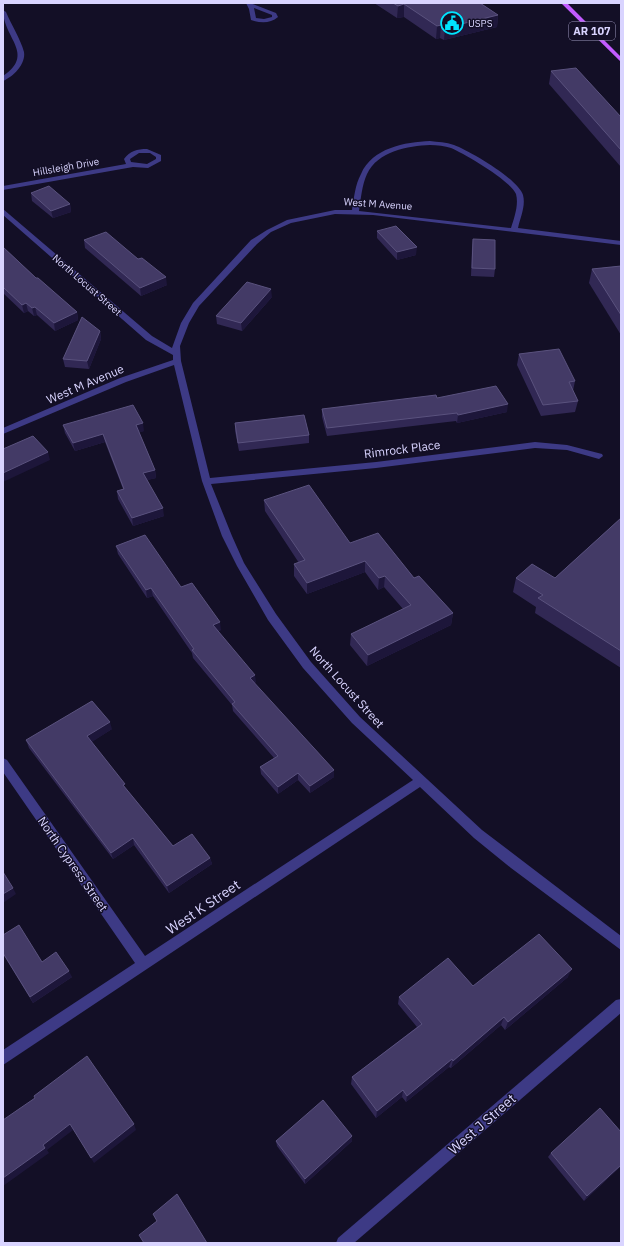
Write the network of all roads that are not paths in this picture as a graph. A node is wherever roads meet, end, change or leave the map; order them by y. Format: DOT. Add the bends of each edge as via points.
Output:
graph roads {
  1 [pos="247,3"];
  2 [pos="564,3"];
  3 [pos="3,12"];
  4 [pos="621,60"];
  5 [pos="3,79"];
  6 [pos="133,165"];
  7 [pos="3,188"];
  8 [pos="3,211"];
  9 [pos="355,212"];
  10 [pos="514,230"];
  11 [pos="621,243"];
  12 [pos="176,357"];
  13 [pos="3,431"];
  14 [pos="599,456"];
  15 [pos="206,481"];
  16 [pos="3,763"];
  17 [pos="420,781"];
  18 [pos="621,944"];
  19 [pos="144,965"];
  20 [pos="621,1004"];
  21 [pos="3,1058"];
  22 [pos="343,1243"];
  1 -- 1 [label="street" via="270,11 275,17 255,20"];
  2 -- 4 [label="main road, AR 107"];
  3 -- 5 [label="street" via="21,52 21,60 13,72"];
  6 -- 7 [label="street, Hillsleigh Drive"];
  8 -- 12 [label="street, North Locust Street" via="149,338"];
  9 -- 10 [label="street, West M Avenue"];
  9 -- 10 [label="street" via="360,184 373,161 398,148 413,144 437,143 464,152 513,184 520,194"];
  9 -- 12 [label="street, West M Avenue" via="310,216 289,221 254,242 196,305 176,346"];
  10 -- 11 [label="street, West M Avenue"];
  12 -- 13 [label="street, West M Avenue"];
  12 -- 15 [label="street, North Locust Street"];
  14 -- 15 [label="street, Rimrock Place" via="577,448 535,445 376,465"];
  15 -- 17 [label="street, North Locust Street" via="240,564 306,665 356,720"];
  16 -- 19 [label="street, North Cypress Street"];
  17 -- 18 [label="street, North Locust Street" via="478,834"];
  17 -- 19 [label="street, West K Street"];
  19 -- 21 [label="street, West K Street"];
  20 -- 22 [label="street, West J Street"];
}
